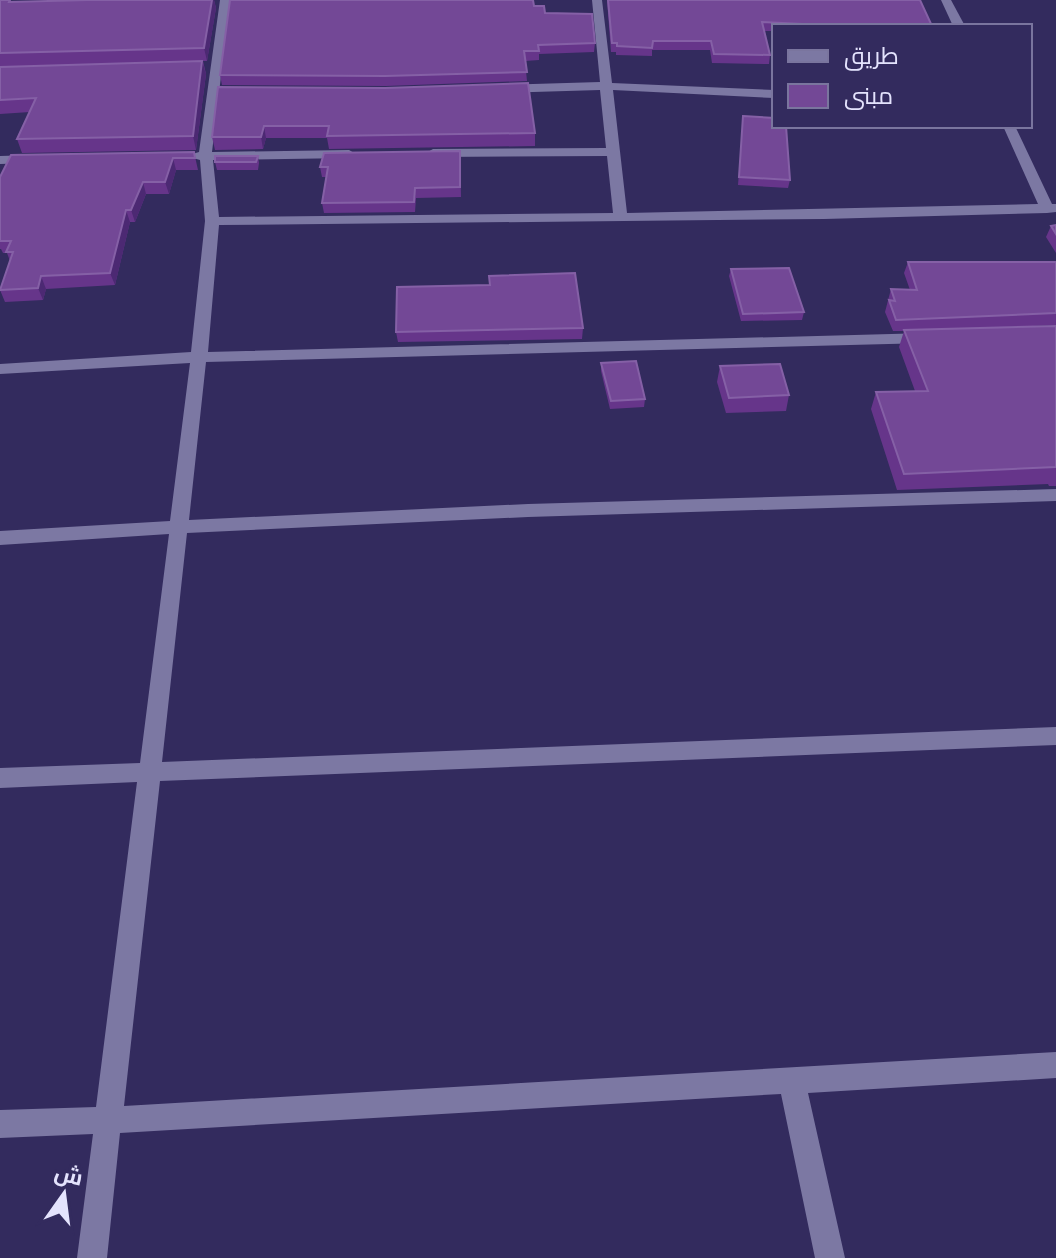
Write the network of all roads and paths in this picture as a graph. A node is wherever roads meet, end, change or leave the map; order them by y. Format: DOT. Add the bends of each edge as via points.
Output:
graph roads {
  1 [pos="225,0"];
  2 [pos="597,0"];
  3 [pos="946,0"];
  4 [pos="958,24"];
  5 [pos="604,86"];
  6 [pos="495,90"];
  7 [pos="772,94"];
  8 [pos="1010,128"];
  9 [pos="613,152"];
  10 [pos="425,153"];
  11 [pos="363,154"];
  12 [pos="174,156"];
  13 [pos="206,156"];
  14 [pos="48,159"];
  15 [pos="0,160"];
  16 [pos="1052,208"];
  17 [pos="620,217"];
  18 [pos="212,221"];
  19 [pos="945,338"];
  20 [pos="199,357"];
  21 [pos="0,369"];
  22 [pos="1056,495"];
  23 [pos="181,526"];
  24 [pos="0,538"];
  25 [pos="1056,736"];
  26 [pos="150,772"];
  27 [pos="0,778"];
  28 [pos="1056,1065"];
  29 [pos="792,1081"];
  30 [pos="110,1120"];
  31 [pos="0,1124"];
  32 [pos="92,1258"];
  33 [pos="830,1258"];
  1 -- 13 [label="street" via="208,68 219,92"];
  2 -- 5 [label="street"];
  3 -- 4 [label="street"];
  5 -- 6 [label="street"];
  5 -- 7 [label="street"];
  5 -- 9 [label="street"];
  8 -- 16 [label="street"];
  9 -- 10 [label="street"];
  9 -- 17 [label="street"];
  11 -- 13 [label="street"];
  12 -- 13 [label="street"];
  13 -- 18 [label="street"];
  14 -- 15 [label="street"];
  16 -- 17 [label="street"];
  17 -- 18 [label="street"];
  18 -- 20 [label="street"];
  19 -- 20 [label="street"];
  20 -- 21 [label="street"];
  20 -- 23 [label="street"];
  22 -- 23 [label="street" via="684,503"];
  23 -- 24 [label="street"];
  23 -- 26 [label="street"];
  25 -- 26 [label="street"];
  26 -- 27 [label="street"];
  26 -- 30 [label="street"];
  28 -- 29 [label="street"];
  29 -- 30 [label="street"];
  29 -- 33 [label="street"];
  30 -- 31 [label="street"];
  30 -- 32 [label="street"];
}
